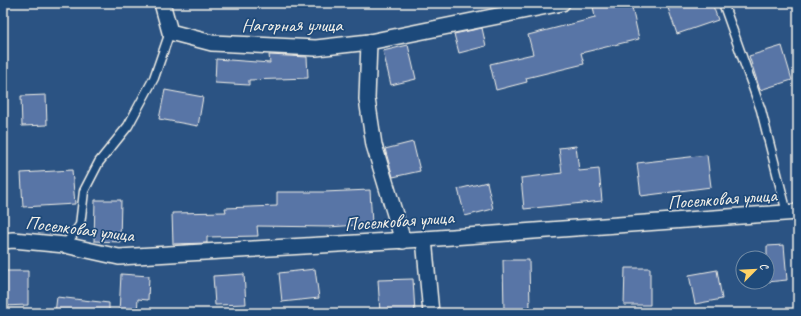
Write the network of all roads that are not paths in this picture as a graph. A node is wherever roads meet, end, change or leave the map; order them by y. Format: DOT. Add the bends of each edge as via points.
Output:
graph roads {
  1 [pos="162,3"];
  2 [pos="562,3"];
  3 [pos="723,3"];
  4 [pos="170,32"];
  5 [pos="369,42"];
  6 [pos="793,213"];
  7 [pos="424,239"];
  8 [pos="403,240"];
  9 [pos="3,241"];
  10 [pos="65,245"];
  11 [pos="432,313"];
  1 -- 4 [label="street"];
  2 -- 5 [label="street, Нагорная улица"];
  3 -- 6 [label="lane" via="761,110"];
  4 -- 5 [label="street, Нагорная улица" via="212,43 316,48"];
  4 -- 10 [label="lane" via="154,78 128,126 99,162 84,191 80,225"];
  5 -- 8 [label="street" via="367,99 374,145"];
  6 -- 7 [label="street, Поселковая улица"];
  7 -- 8 [label="street, Поселковая улица"];
  7 -- 11 [label="street"];
  8 -- 10 [label="street, Поселковая улица" via="119,257"];
  9 -- 10 [label="street, Поселковая улица"];
}
